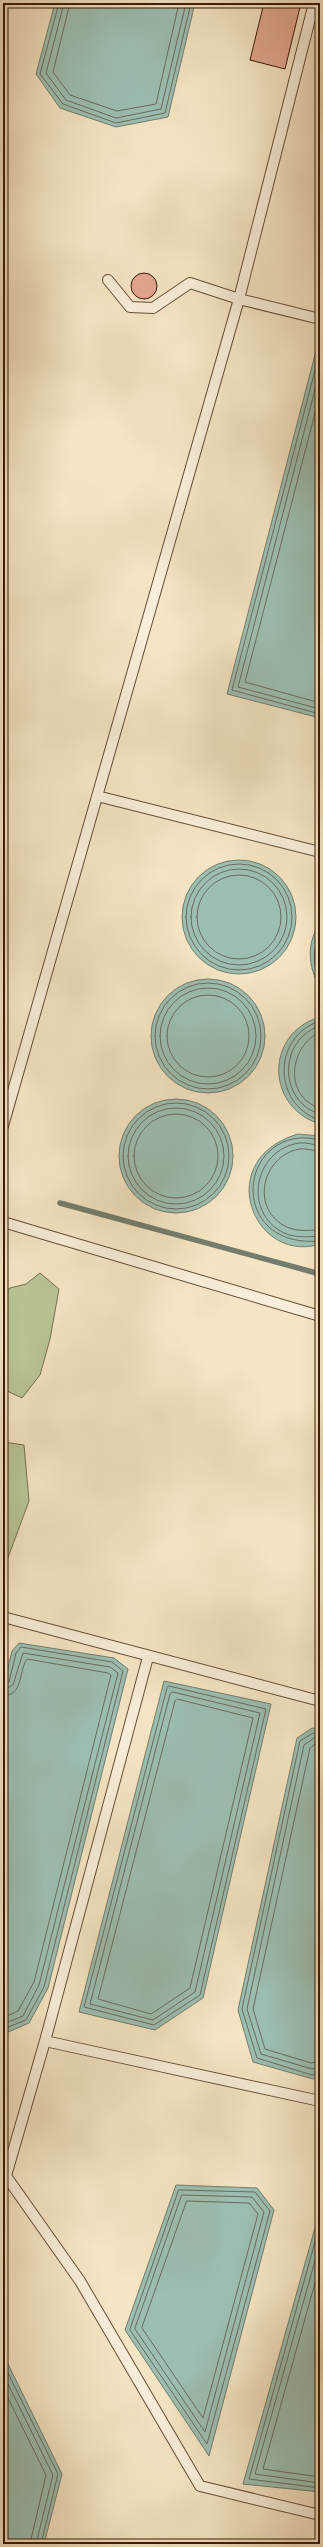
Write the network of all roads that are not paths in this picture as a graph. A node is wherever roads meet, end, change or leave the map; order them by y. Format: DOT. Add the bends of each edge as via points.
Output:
graph roads {
  1 [pos="314,3"];
  2 [pos="108,280"];
  3 [pos="239,299"];
  4 [pos="320,319"];
  5 [pos="97,796"];
  6 [pos="320,852"];
  7 [pos="3,1126"];
  8 [pos="3,1222"];
  9 [pos="320,1316"];
  10 [pos="3,1616"];
  11 [pos="148,1657"];
  12 [pos="320,1701"];
  13 [pos="45,2042"];
  14 [pos="320,2101"];
  15 [pos="4,2181"];
  16 [pos="320,2515"];
  1 -- 3 [label="lane"];
  2 -- 3 [label="lane" via="130,307 153,308 190,283"];
  3 -- 4 [label="lane"];
  3 -- 5 [label="lane"];
  5 -- 6 [label="lane"];
  5 -- 7 [label="lane"];
  8 -- 9 [label="lane"];
  10 -- 11 [label="lane"];
  11 -- 12 [label="lane"];
  11 -- 13 [label="lane"];
  13 -- 14 [label="lane"];
  13 -- 15 [label="lane"];
  15 -- 16 [label="lane" via="80,2281 200,2486"];
}
